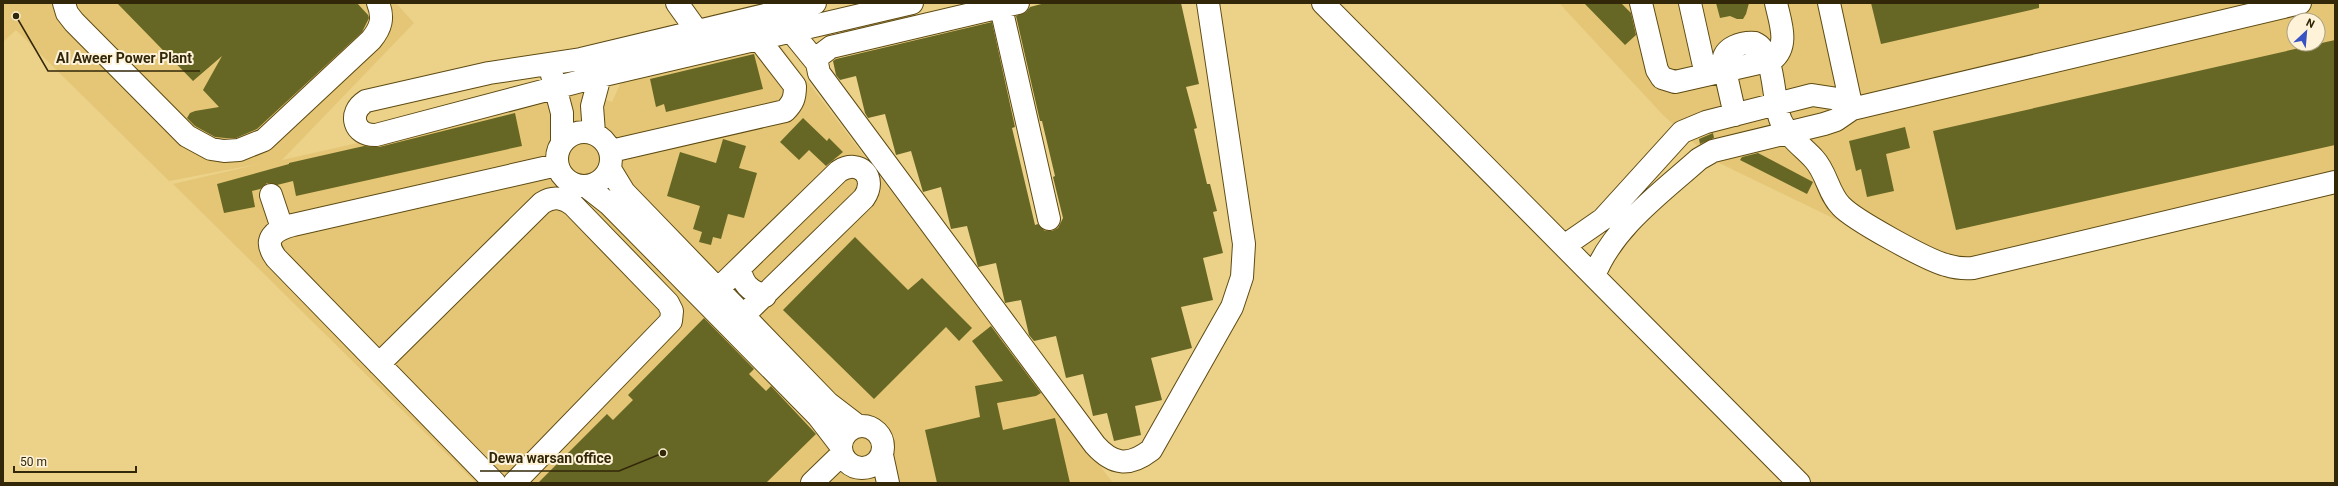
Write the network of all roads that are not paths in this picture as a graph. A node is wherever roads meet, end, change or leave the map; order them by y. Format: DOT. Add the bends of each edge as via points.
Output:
graph roads {
  1 [pos="64,3"];
  2 [pos="378,3"];
  3 [pos="677,3"];
  4 [pos="815,3"];
  5 [pos="912,3"];
  6 [pos="1208,3"];
  7 [pos="1323,3"];
  8 [pos="1641,3"];
  9 [pos="1690,3"];
  10 [pos="1776,3"];
  11 [pos="1829,3"];
  12 [pos="2300,3"];
  13 [pos="1006,4"];
  14 [pos="744,19"];
  15 [pos="697,31"];
  16 [pos="791,31"];
  17 [pos="760,40"];
  18 [pos="1768,61"];
  19 [pos="817,63"];
  20 [pos="550,64"];
  21 [pos="1716,73"];
  22 [pos="600,76"];
  23 [pos="556,88"];
  24 [pos="1778,104"];
  25 [pos="1852,109"];
  26 [pos="1735,115"];
  27 [pos="594,133"];
  28 [pos="1788,133"];
  29 [pos="562,142"];
  30 [pos="610,160"];
  31 [pos="557,165"];
  32 [pos="1648,167"];
  33 [pos="2335,182"];
  34 [pos="586,186"];
  35 [pos="1669,186"];
  36 [pos="271,195"];
  37 [pos="1049,219"];
  38 [pos="282,228"];
  39 [pos="637,233"];
  40 [pos="1564,246"];
  41 [pos="618,252"];
  42 [pos="740,268"];
  43 [pos="1594,276"];
  44 [pos="719,288"];
  45 [pos="765,296"];
  46 [pos="744,315"];
  47 [pos="379,364"];
  48 [pos="858,426"];
  49 [pos="841,450"];
  50 [pos="876,468"];
  51 [pos="495,483"];
  52 [pos="514,483"];
  53 [pos="812,483"];
  54 [pos="888,483"];
  55 [pos="1799,483"];
  1 -- 2 [label="lane" via="74,22 186,136 211,149 224,151 238,150 264,140 371,40 378,32 381,22"];
  3 -- 15 [label="lane"];
  4 -- 14 [label="lane"];
  5 -- 16 [label="lane"];
  6 -- 19 [label="lane" via="1244,244 1242,277 1232,307 1151,450 1140,458 1128,462 1115,460 1103,454 1095,445 819,73"];
  7 -- 40 [label="lane"];
  8 -- 21 [label="lane" via="1657,70 1662,78 1675,82"];
  9 -- 21 [label="lane"];
  10 -- 18 [label="lane" via="1783,40 1776,56"];
  11 -- 25 [label="lane"];
  12 -- 25 [label="lane"];
  13 -- 19 [label="lane" via="831,47 824,50"];
  13 -- 37 [label="lane"];
  14 -- 15 [label="lane"];
  14 -- 17 [label="lane"];
  15 -- 20 [label="lane"];
  16 -- 17 [label="lane"];
  16 -- 19 [label="lane"];
  17 -- 22 [label="lane"];
  17 -- 30 [label="lane" via="795,86 792,104 785,111"];
  18 -- 21 [label="lane"];
  18 -- 24 [label="lane"];
  20 -- 23 [label="lane"];
  20 -- 23 [label="lane" via="488,73 366,101 359,105 355,112 356,126 361,132 376,135"];
  21 -- 26 [label="lane"];
  22 -- 23 [label="lane"];
  22 -- 27 [label="lane" via="592,102"];
  23 -- 29 [label="lane" via="562,113"];
  24 -- 25 [label="lane" via="1821,95 1838,99"];
  24 -- 26 [label="lane"];
  24 -- 28 [label="lane" via="1780,119"];
  25 -- 28 [label="lane" via="1836,120"];
  26 -- 32 [label="lane" via="1706,122 1682,132"];
  27 -- 29 [label="lane" via="576,132"];
  27 -- 30 [label="lane" via="601,137"];
  28 -- 33 [label="lane" via="1818,164 1835,199 1849,213 1937,262 1964,269"];
  28 -- 35 [label="lane" via="1706,154"];
  29 -- 31 [label="lane" via="557,153"];
  30 -- 34 [label="lane" via="600,181"];
  30 -- 44 [label="lane" via="624,192"];
  31 -- 34 [label="lane" via="568,180 576,185"];
  31 -- 38 [label="lane"];
  32 -- 35 [label="lane"];
  32 -- 40 [label="lane" via="1603,219"];
  34 -- 39 [label="lane" via="602,197"];
  35 -- 43 [label="lane" via="1616,238"];
  36 -- 38 [label="lane"];
  38 -- 47 [label="lane" via="274,233 269,241 270,251"];
  39 -- 41 [label="lane"];
  39 -- 49 [label="lane" via="818,416"];
  40 -- 43 [label="lane"];
  41 -- 47 [label="lane" via="573,205 557,197 549,199 542,203"];
  41 -- 52 [label="lane" via="668,303 672,311 671,321"];
  42 -- 44 [label="lane"];
  42 -- 45 [label="lane" via="747,286"];
  42 -- 45 [label="lane" via="839,171 854,166 862,169 870,184 864,198"];
  43 -- 55 [label="lane"];
  44 -- 46 [label="lane"];
  45 -- 46 [label="lane"];
  46 -- 48 [label="lane" via="828,403"];
  47 -- 51 [label="lane"];
  48 -- 49 [label="lane" via="846,433"];
  48 -- 50 [label="lane" via="876,431 883,442"];
  49 -- 50 [label="lane" via="850,466"];
  49 -- 53 [label="lane"];
  50 -- 54 [label="lane"];
}
